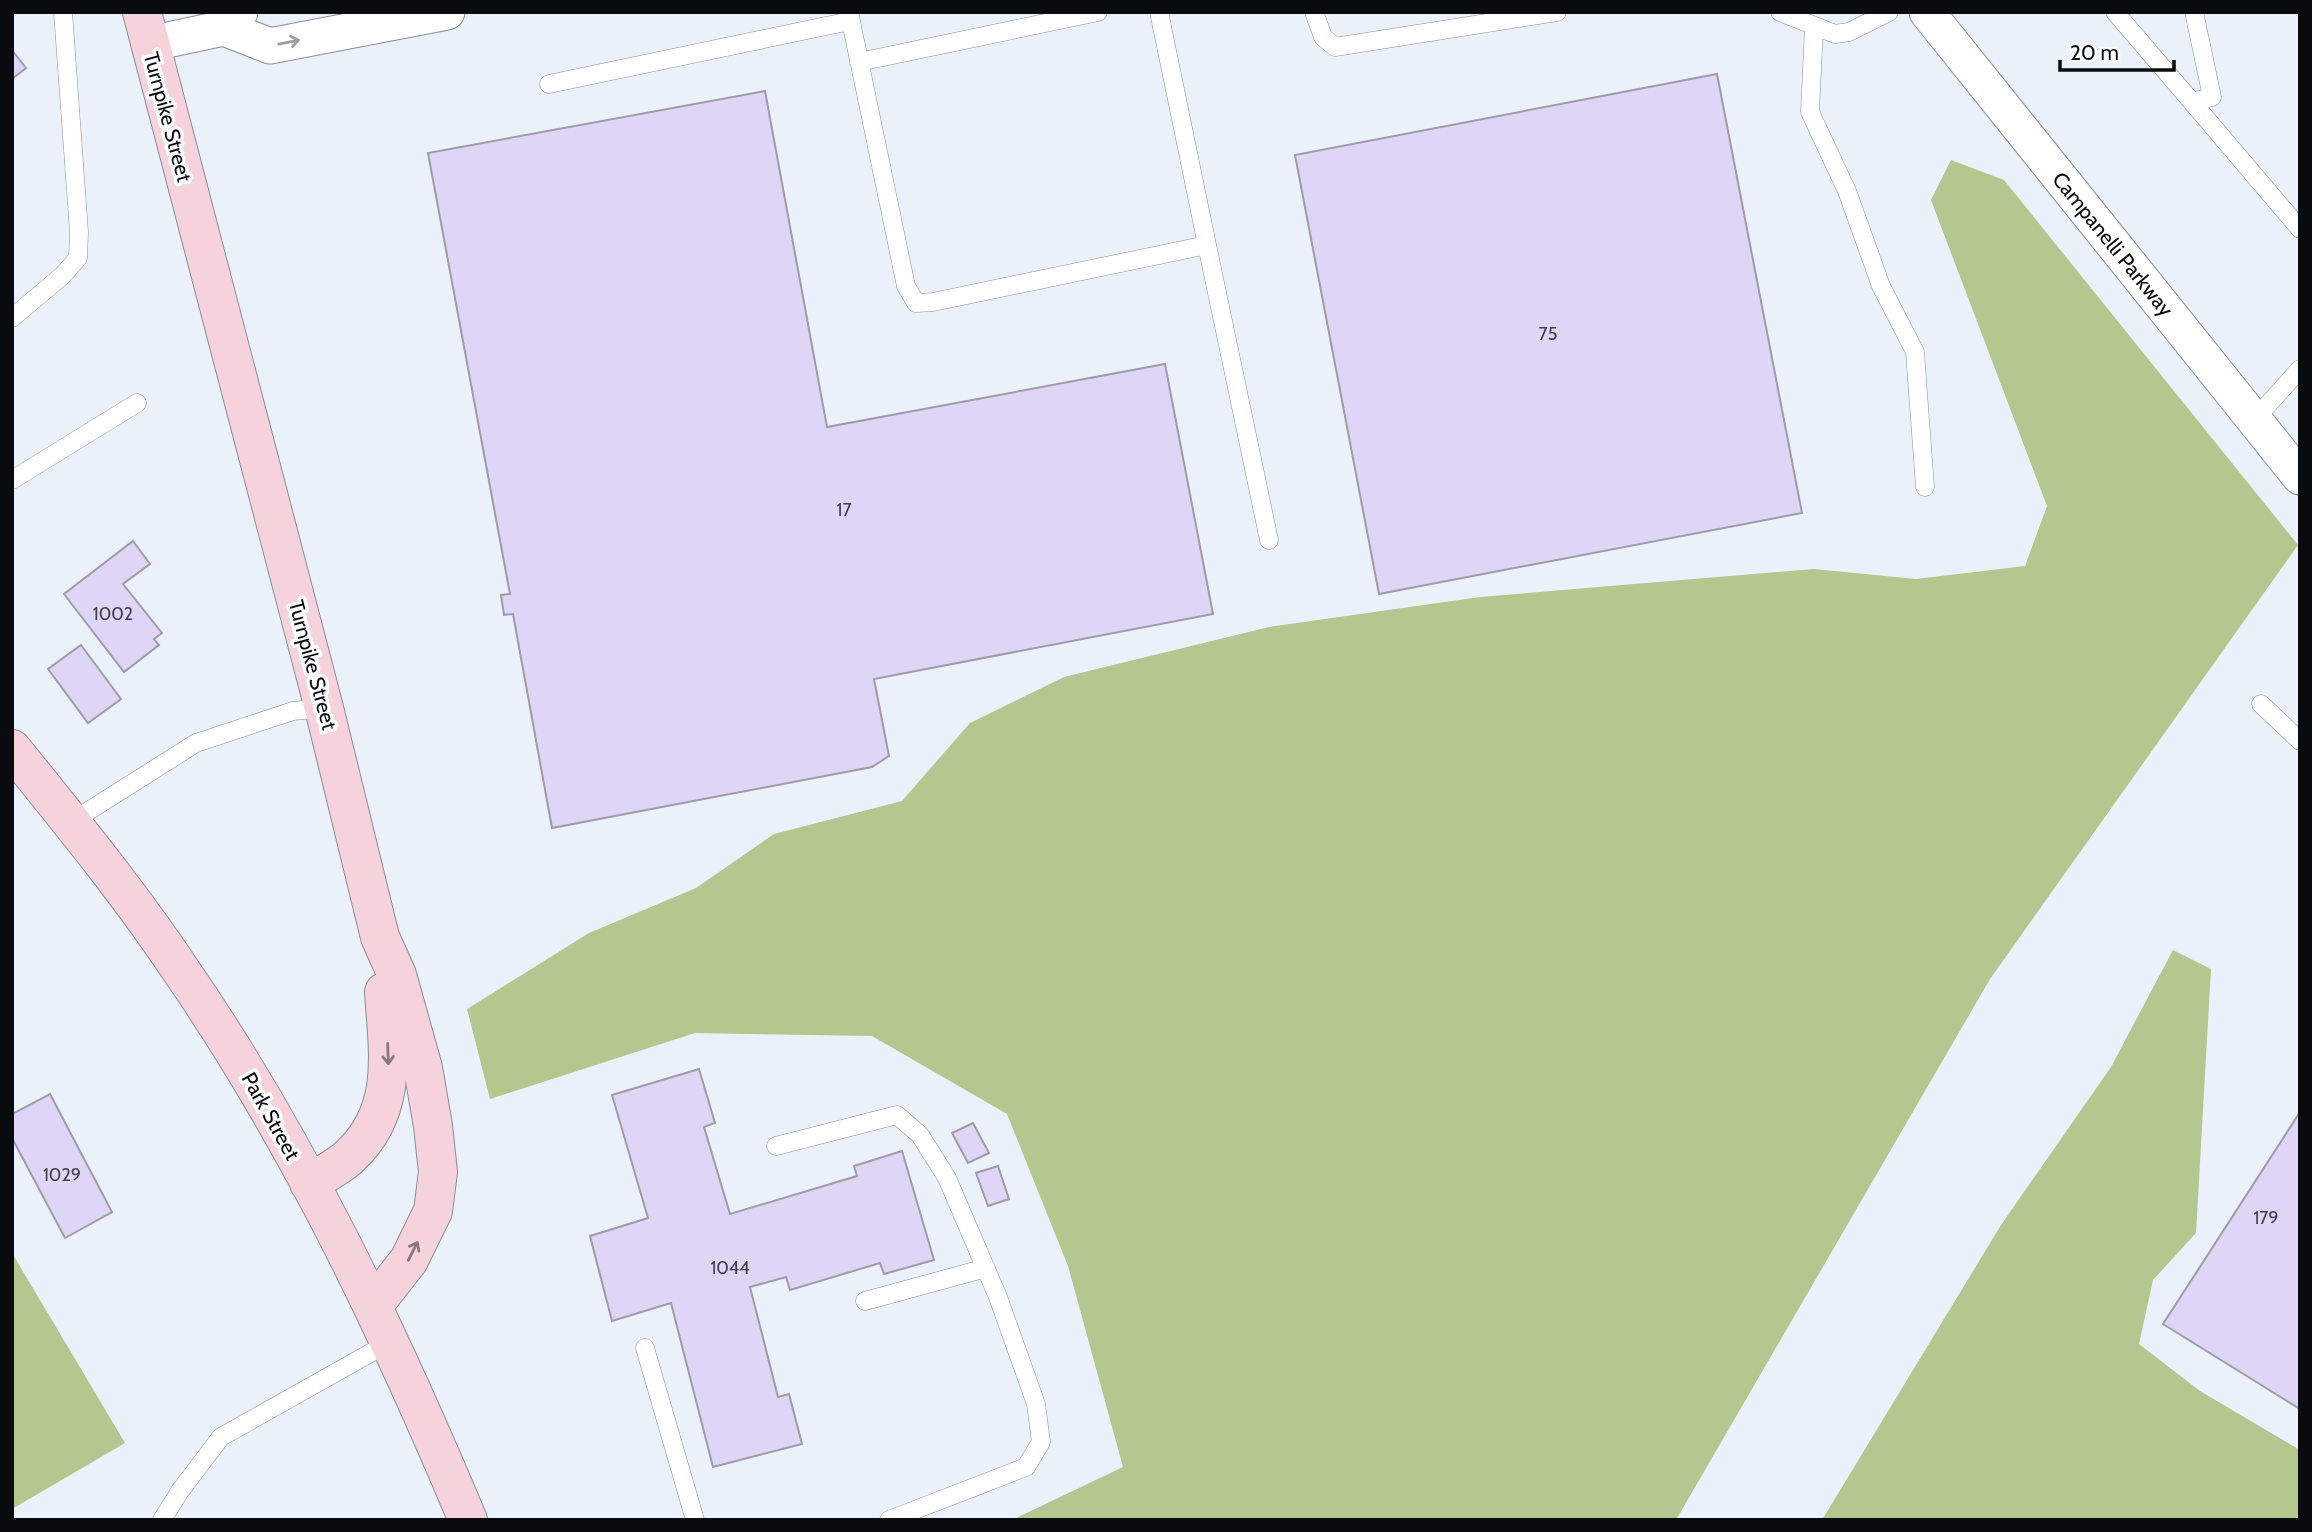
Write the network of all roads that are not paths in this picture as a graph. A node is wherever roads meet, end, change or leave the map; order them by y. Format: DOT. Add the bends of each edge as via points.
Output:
graph roads {
  1 [pos="63,12"];
  2 [pos="447,12"];
  3 [pos="1098,12"];
  4 [pos="1159,12"];
  5 [pos="1314,12"];
  6 [pos="1557,12"];
  7 [pos="1780,12"];
  8 [pos="1889,12"];
  9 [pos="1927,12"];
  10 [pos="2115,12"];
  11 [pos="2194,12"];
  12 [pos="850,17"];
  13 [pos="232,20"];
  14 [pos="1814,27"];
  15 [pos="145,28"];
  16 [pos="859,62"];
  17 [pos="548,84"];
  18 [pos="2192,102"];
  19 [pos="2300,229"];
  20 [pos="1207,246"];
  21 [pos="12,318"];
  22 [pos="2300,369"];
  23 [pos="136,403"];
  24 [pos="2254,420"];
  25 [pos="2300,477"];
  26 [pos="12,480"];
  27 [pos="1925,487"];
  28 [pos="1269,540"];
  29 [pos="2262,704"];
  30 [pos="324,708"];
  31 [pos="2300,741"];
  32 [pos="12,749"];
  33 [pos="71,822"];
  34 [pos="380,937"];
  35 [pos="776,1146"];
  36 [pos="309,1183"];
  37 [pos="986,1268"];
  38 [pos="865,1301"];
  39 [pos="373,1306"];
  40 [pos="390,1342"];
  41 [pos="645,1348"];
  42 [pos="163,1520"];
  43 [pos="468,1520"];
  44 [pos="695,1520"];
  45 [pos="889,1520"];
  1 -- 21 [label="lane" via="78,258"];
  13 -- 2 [label="street, one-way" via="270,46"];
  3 -- 16 [label="lane"];
  4 -- 20 [label="lane"];
  5 -- 6 [label="lane" via="1323,37 1335,47"];
  7 -- 14 [label="lane"];
  8 -- 14 [label="lane" via="1849,32 1835,34"];
  9 -- 24 [label="street, Campanelli Parkway"];
  10 -- 18 [label="lane"];
  11 -- 18 [label="lane" via="2212,97"];
  12 -- 16 [label="lane"];
  12 -- 17 [label="lane"];
  13 -- 15 [label="street"];
  14 -- 27 [label="lane" via="1810,112 1847,191 1881,286 1914,352"];
  15 -- 30 [label="street, Turnpike Street"];
  16 -- 20 [label="lane" via="906,286 916,303"];
  18 -- 19 [label="lane"];
  20 -- 28 [label="lane"];
  22 -- 24 [label="lane"];
  23 -- 26 [label="lane"];
  24 -- 25 [label="street, Campanelli Parkway"];
  29 -- 31 [label="lane"];
  30 -- 33 [label="lane" via="293,711 195,743"];
  30 -- 34 [label="street, Turnpike Street"];
  32 -- 33 [label="street, Park Street"];
  33 -- 36 [label="street, Park Street" via="184,974"];
  34 -- 36 [label="street, one-way" via="388,1069 384,1104 372,1133 349,1158"];
  39 -- 34 [label="street, Turnpike Street, one-way" via="409,1260 433,1211 438,1172 423,1069 397,975"];
  35 -- 37 [label="lane" via="897,1115 920,1135 947,1178"];
  36 -- 39 [label="street, Park Street"];
  37 -- 38 [label="lane"];
  37 -- 45 [label="lane" via="1036,1404 1041,1442 1027,1467"];
  39 -- 40 [label="street, Park Street"];
  40 -- 42 [label="lane" via="221,1437"];
  40 -- 43 [label="street, Park Street"];
  41 -- 44 [label="lane"];
}
